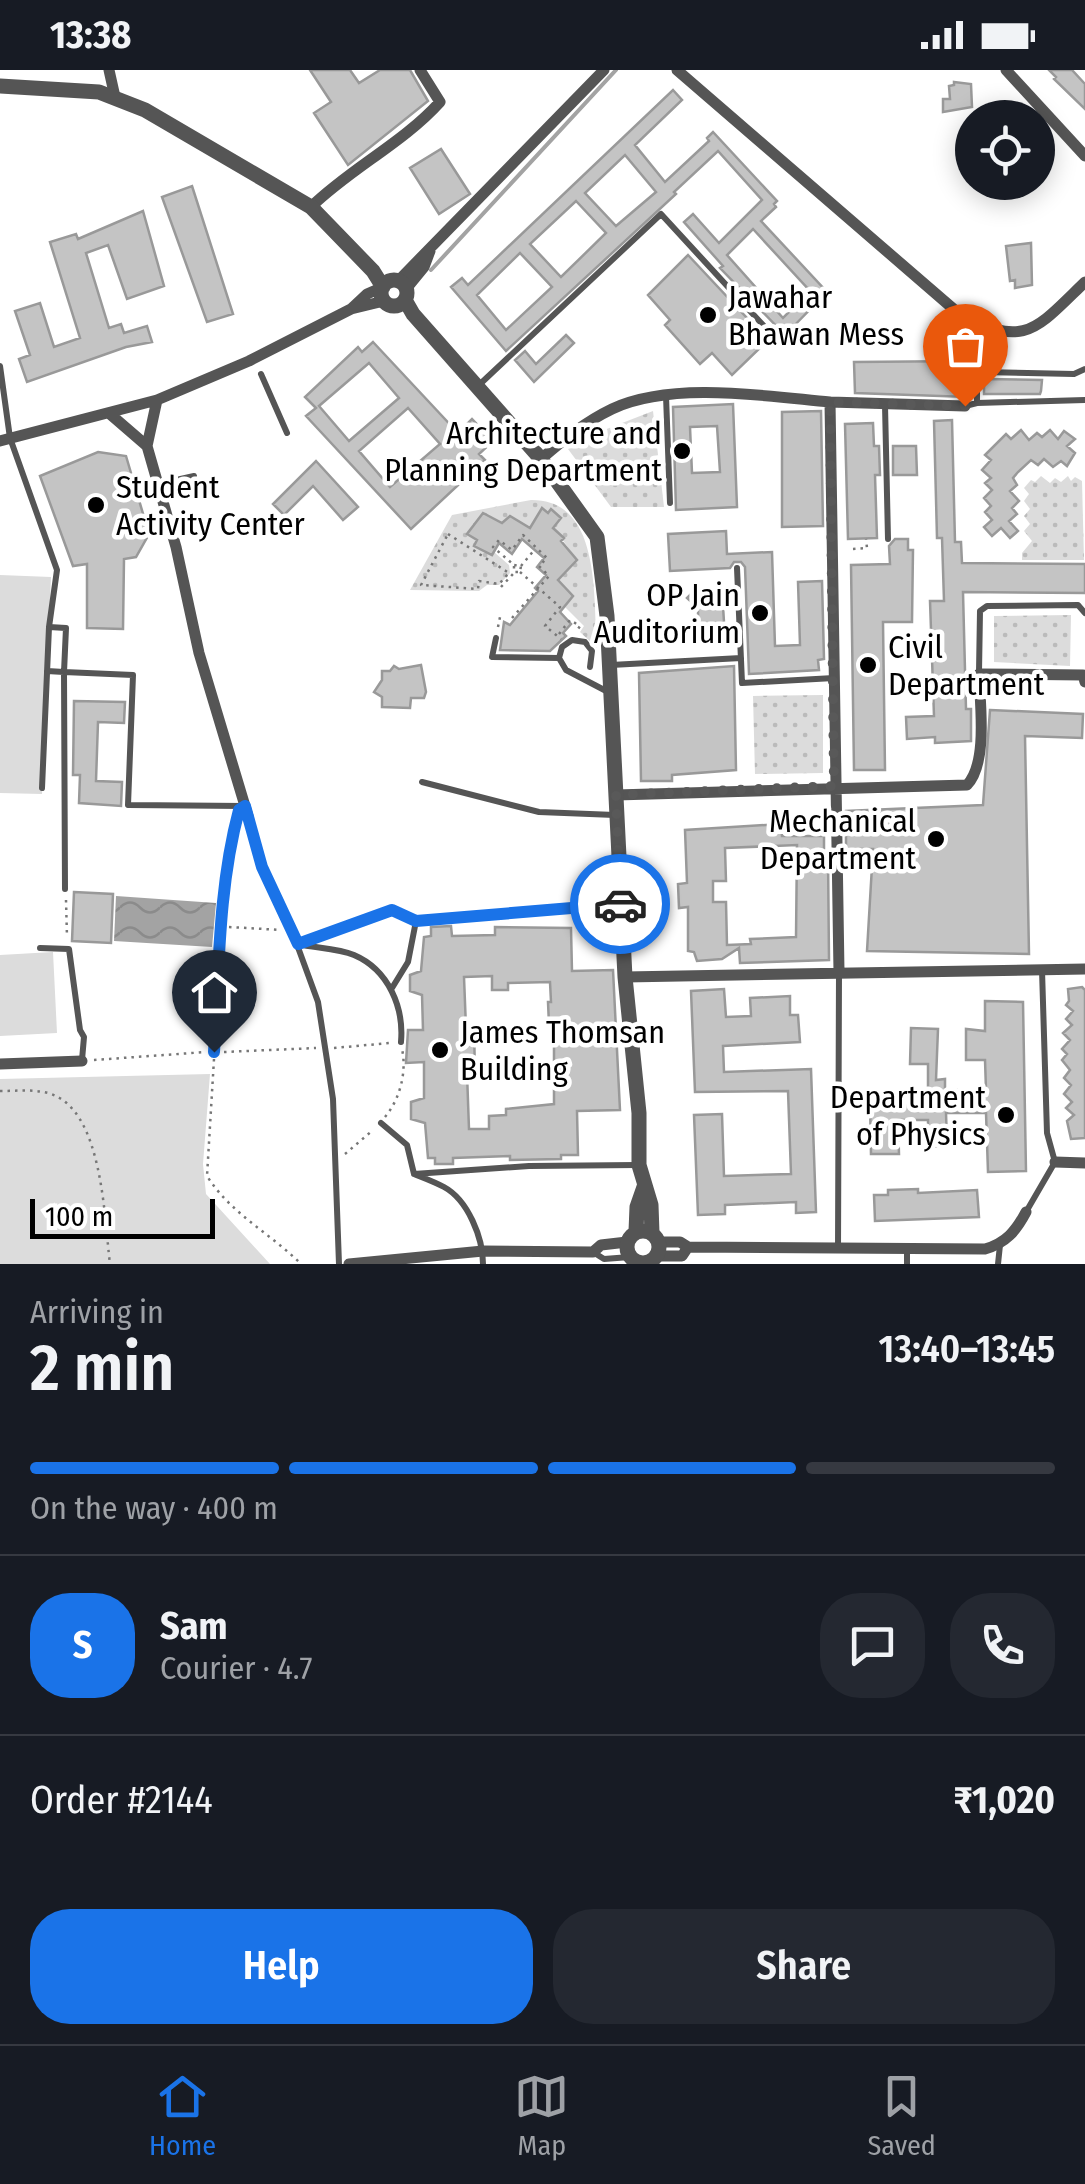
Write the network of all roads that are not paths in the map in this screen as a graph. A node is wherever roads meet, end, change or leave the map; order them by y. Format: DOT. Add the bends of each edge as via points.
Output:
graph roads {
  1 [pos="109,70"];
  2 [pos="420,70"];
  3 [pos="604,70"];
  4 [pos="677,70"];
  5 [pos="1006,70"];
  6 [pos="0,86"];
  7 [pos="114,97"];
  8 [pos="1085,156"];
  9 [pos="311,207"];
  10 [pos="1085,282"];
  11 [pos="398,295"];
  12 [pos="774,337"];
  13 [pos="0,366"];
  14 [pos="1085,369"];
  15 [pos="261,374"];
  16 [pos="478,386"];
  17 [pos="666,396"];
  18 [pos="156,400"];
  19 [pos="1085,400"];
  20 [pos="830,402"];
  21 [pos="884,403"];
  22 [pos="971,404"];
  23 [pos="110,414"];
  24 [pos="287,433"];
  25 [pos="5,439"];
  26 [pos="147,446"];
  27 [pos="536,461"];
  28 [pos="194,476"];
  29 [pos="157,485"];
  30 [pos="670,503"];
  31 [pos="888,539"];
  32 [pos="737,568"];
  33 [pos="1085,613"];
  34 [pos="49,628"];
  35 [pos="496,638"];
  36 [pos="559,658"];
  37 [pos="741,658"];
  38 [pos="610,662"];
  39 [pos="47,671"];
  40 [pos="64,672"];
  41 [pos="1084,673"];
  42 [pos="980,674"];
  43 [pos="835,678"];
  44 [pos="611,693"];
  45 [pos="44,737"];
  46 [pos="63,738"];
  47 [pos="422,782"];
  48 [pos="834,786"];
  49 [pos="42,788"];
  50 [pos="616,795"];
  51 [pos="247,811"];
  52 [pos="617,815"];
  53 [pos="65,890"];
  54 [pos="621,904"];
  55 [pos="416,921"];
  56 [pos="298,944"];
  57 [pos="40,948"];
  58 [pos="1085,968"];
  59 [pos="1042,969"];
  60 [pos="839,972"];
  61 [pos="625,977"];
  62 [pos="392,988"];
  63 [pos="401,1042"];
  64 [pos="214,1052"];
  65 [pos="82,1061"];
  66 [pos="0,1064"];
  67 [pos="381,1123"];
  68 [pos="1055,1162"];
  69 [pos="1085,1162"];
  70 [pos="640,1165"];
  71 [pos="414,1174"];
  72 [pos="1026,1212"];
  73 [pos="1000,1244"];
  74 [pos="838,1250"];
  75 [pos="907,1250"];
  76 [pos="644,1251"];
  77 [pos="483,1258"];
  78 [pos="536,1258"];
  79 [pos="567,1258"];
  80 [pos="338,1264"];
  81 [pos="348,1264"];
  82 [pos="907,1264"];
  83 [pos="998,1264"];
  1 -- 7 [label="street"];
  2 -- 9 [label="street" via="440,102"];
  3 -- 11 [label="street" via="418,258"];
  4 -- 10 [label="street" via="958,312 986,328 1038,328"];
  5 -- 8 [label="street"];
  6 -- 7 [label="street"];
  7 -- 9 [label="street"];
  9 -- 11 [label="street"];
  11 -- 16 [label="street"];
  11 -- 18 [label="street" via="351,309"];
  12 -- 16 [label="lane" via="661,214"];
  13 -- 25 [label="lane"];
  14 -- 22 [label="lane" via="981,372"];
  15 -- 24 [label="lane"];
  16 -- 27 [label="street"];
  17 -- 20 [label="street"];
  17 -- 27 [label="street" via="614,408"];
  17 -- 30 [label="lane"];
  18 -- 23 [label="street"];
  18 -- 26 [label="street"];
  19 -- 22 [label="lane"];
  20 -- 21 [label="street"];
  20 -- 43 [label="street"];
  21 -- 22 [label="street"];
  21 -- 31 [label="lane"];
  23 -- 25 [label="street"];
  23 -- 26 [label="street"];
  25 -- 34 [label="lane" via="57,570"];
  26 -- 29 [label="street"];
  27 -- 38 [label="street" via="597,537"];
  28 -- 29 [label="lane"];
  29 -- 51 [label="street"];
  32 -- 37 [label="lane"];
  33 -- 42 [label="lane" via="1078,605 986,606 980,611"];
  34 -- 39 [label="lane"];
  34 -- 40 [label="lane" via="66,628"];
  35 -- 36 [label="lane" via="492,657"];
  36 -- 38 [label="lane" via="572,640 584,642 591,662"];
  36 -- 44 [label="lane" via="566,670"];
  37 -- 38 [label="lane"];
  37 -- 43 [label="lane" via="742,683"];
  38 -- 44 [label="street"];
  39 -- 40 [label="lane"];
  39 -- 45 [label="lane"];
  40 -- 46 [label="lane"];
  40 -- 51 [label="lane" via="133,675 128,804"];
  41 -- 42 [label="street"];
  42 -- 48 [label="street" via="980,760 967,785"];
  43 -- 48 [label="street"];
  44 -- 50 [label="street"];
  45 -- 46 [label="lane"];
  45 -- 49 [label="lane"];
  46 -- 53 [label="lane"];
  47 -- 52 [label="lane" via="539,812"];
  48 -- 50 [label="street"];
  48 -- 60 [label="street"];
  50 -- 52 [label="street"];
  51 -- 56 [label="lane" via="262,867"];
  51 -- 64 [label="lane" via="239,810 232,834 222,899"];
  52 -- 54 [label="street"];
  54 -- 55 [label="lane"];
  54 -- 61 [label="street"];
  55 -- 56 [label="lane" via="392,910"];
  55 -- 62 [label="lane" via="408,962"];
  56 -- 62 [label="lane" via="356,956"];
  56 -- 80 [label="lane" via="318,1002 332,1099"];
  57 -- 65 [label="lane" via="69,948"];
  58 -- 59 [label="street"];
  59 -- 60 [label="street"];
  59 -- 68 [label="lane" via="1047,1133"];
  60 -- 61 [label="street"];
  60 -- 74 [label="lane"];
  61 -- 70 [label="street"];
  62 -- 63 [label="lane" via="403,1020"];
  65 -- 66 [label="street"];
  67 -- 71 [label="lane" via="407,1144"];
  68 -- 69 [label="street"];
  68 -- 72 [label="lane"];
  70 -- 71 [label="lane"];
  70 -- 76 [label="street"];
  71 -- 77 [label="lane" via="448,1188 473,1223"];
  72 -- 73 [label="street"];
  73 -- 75 [label="street"];
  73 -- 83 [label="lane"];
  74 -- 75 [label="street"];
  74 -- 76 [label="street" via="688,1248 680,1242"];
  75 -- 82 [label="lane"];
  76 -- 79 [label="street" via="601,1245"];
  77 -- 78 [label="street"];
  77 -- 81 [label="street"];
  78 -- 79 [label="street"];
}
